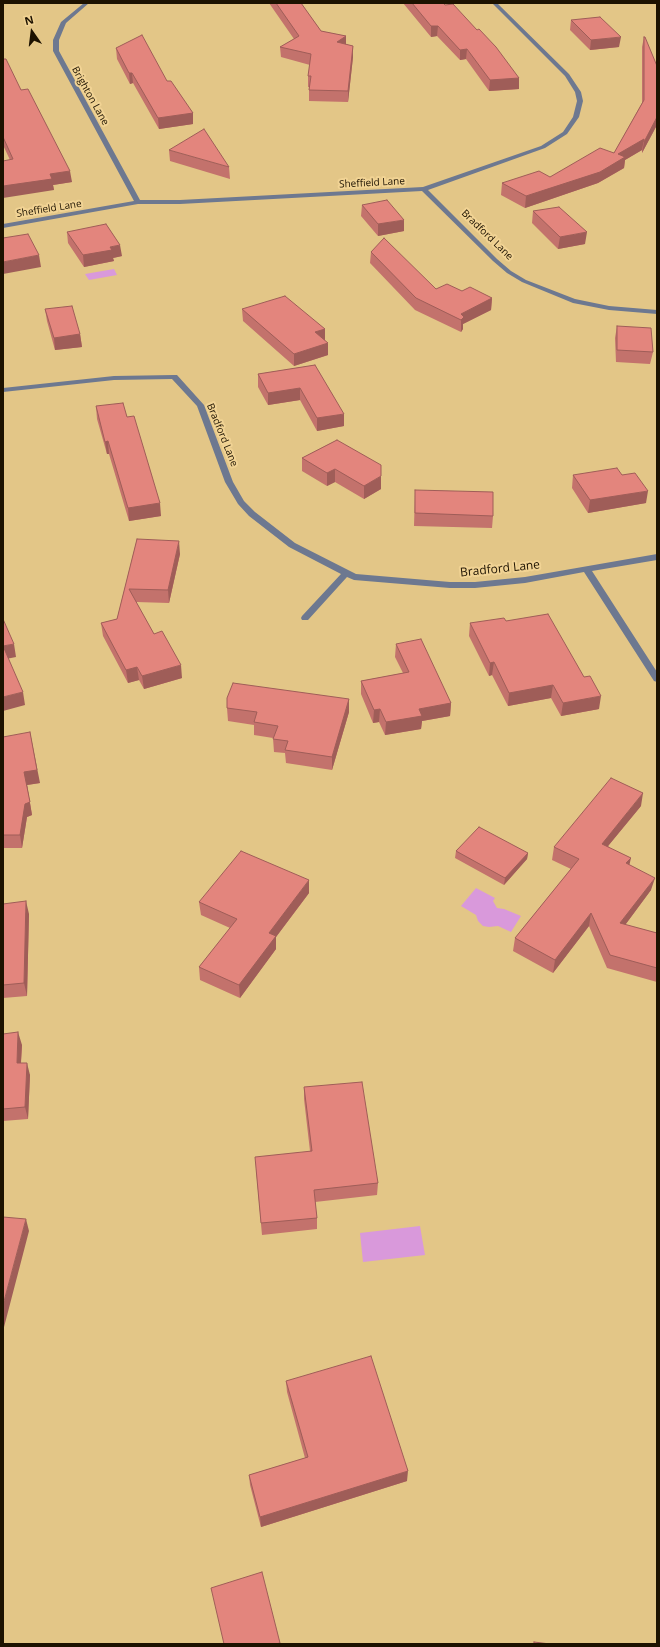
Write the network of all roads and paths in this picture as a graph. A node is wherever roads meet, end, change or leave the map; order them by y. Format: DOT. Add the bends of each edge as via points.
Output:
graph roads {
  1 [pos="87,3"];
  2 [pos="494,3"];
  3 [pos="424,189"];
  4 [pos="138,202"];
  5 [pos="3,226"];
  6 [pos="657,312"];
  7 [pos="3,390"];
  8 [pos="657,557"];
  9 [pos="587,570"];
  10 [pos="346,573"];
  11 [pos="305,618"];
  12 [pos="657,679"];
  1 -- 4 [label="street, Brighton Lane" via="64,22 58,32 56,51"];
  2 -- 3 [label="street, Sheffield Lane" via="574,84 580,101 576,118 565,133 542,147"];
  3 -- 4 [label="street, Sheffield Lane"];
  3 -- 6 [label="street, Bradford Lane" via="495,260 524,281 572,301 609,308"];
  4 -- 5 [label="street, Sheffield Lane"];
  7 -- 10 [label="street, Bradford Lane" via="114,378 174,377 200,405 229,482 241,502 279,536"];
  8 -- 9 [label="street, Bradford Lane"];
  9 -- 10 [label="street, Bradford Lane" via="504,583 463,585 354,577"];
  9 -- 12 [label="street"];
  10 -- 11 [label="street"];
}
